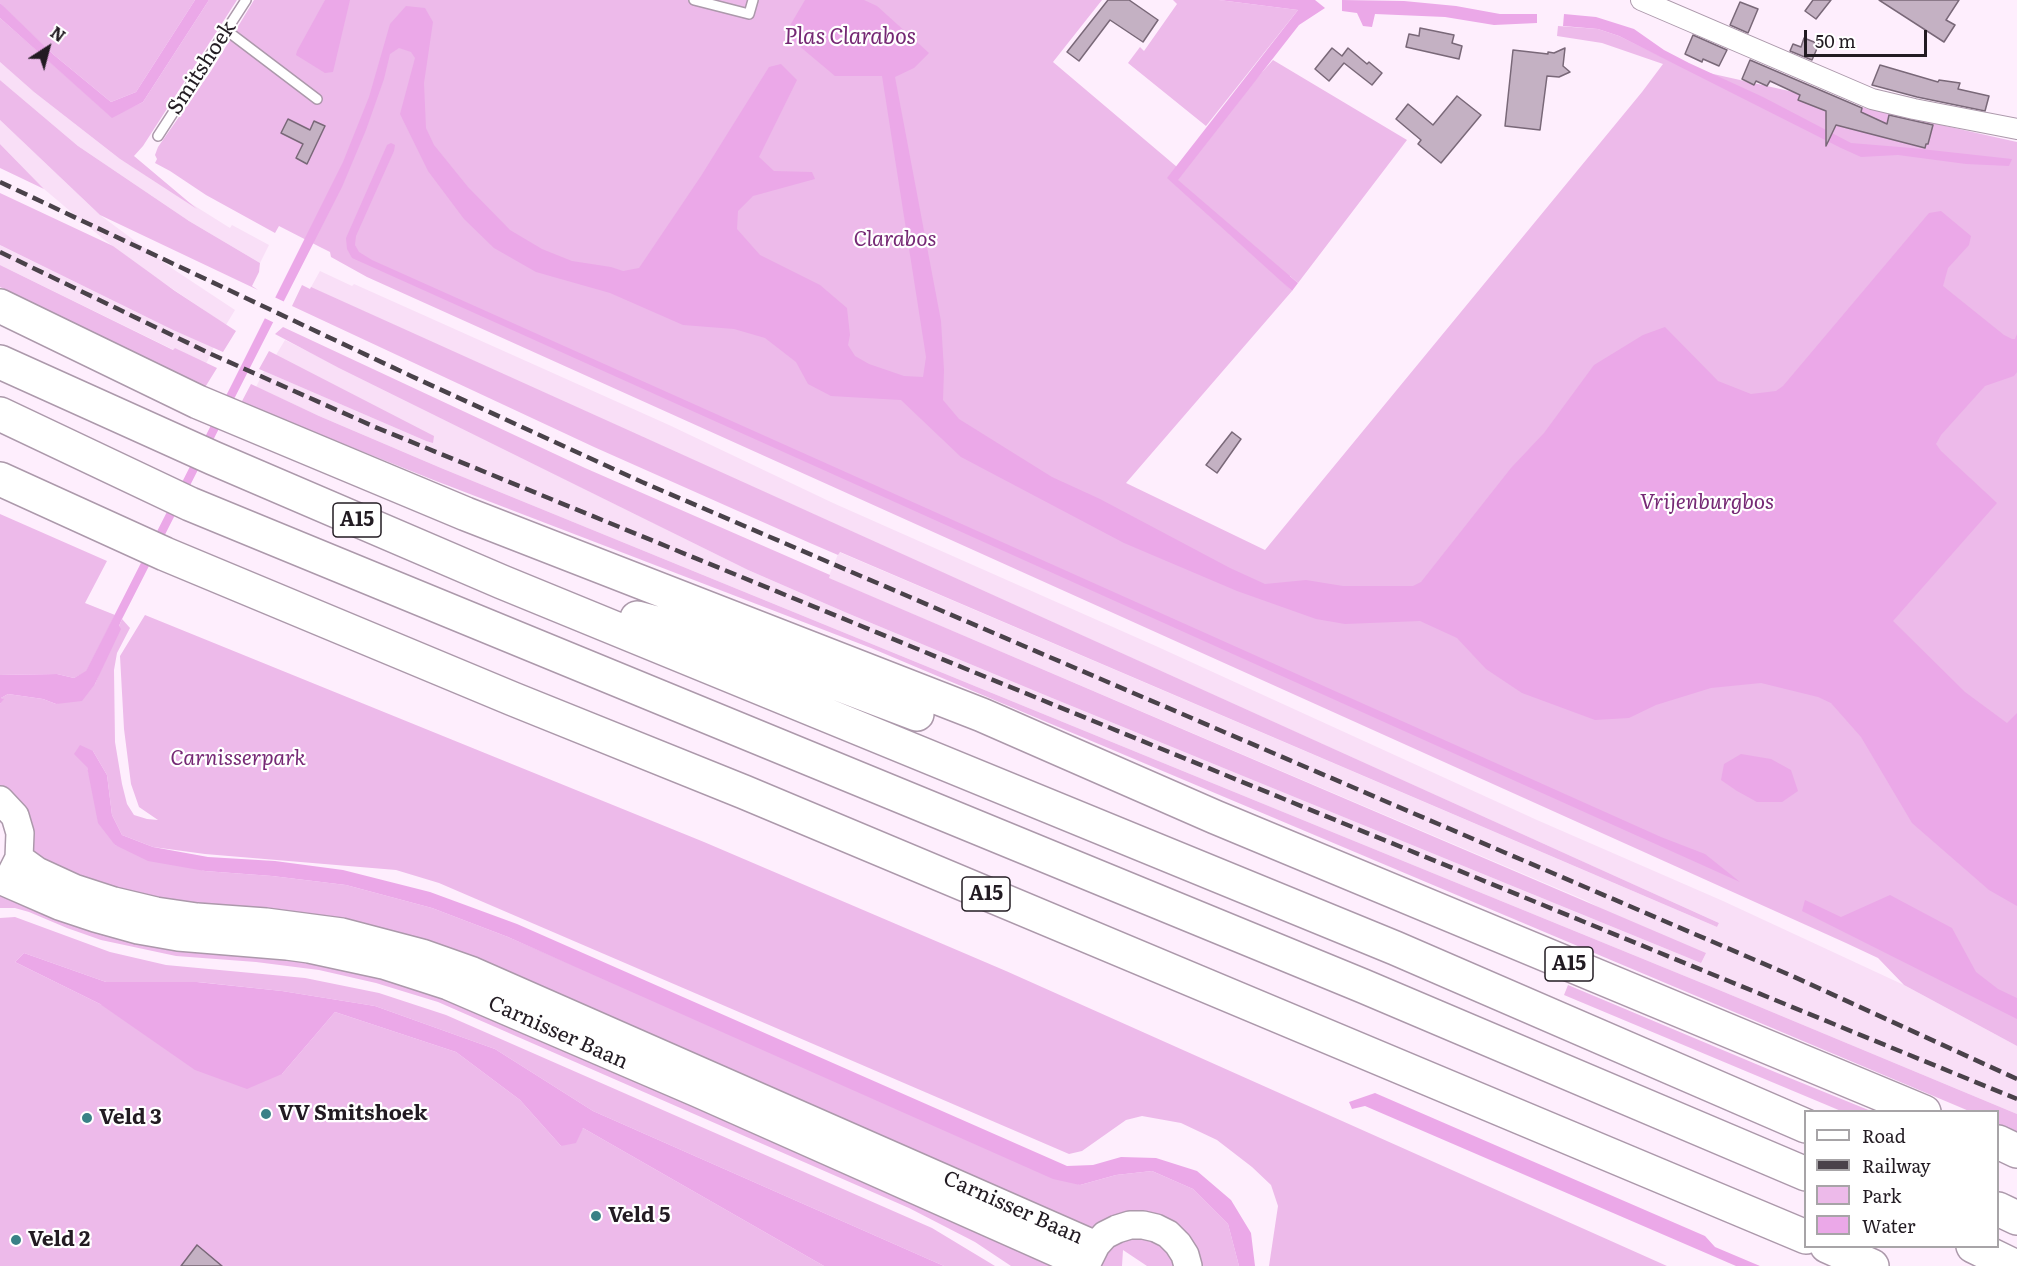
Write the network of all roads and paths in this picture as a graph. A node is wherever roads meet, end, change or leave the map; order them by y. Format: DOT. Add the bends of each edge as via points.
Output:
graph roads {
  1 [pos="246,0"];
  2 [pos="694,0"];
  3 [pos="753,0"];
  4 [pos="1641,0"];
  5 [pos="226,30"];
  6 [pos="317,99"];
  7 [pos="2017,129"];
  8 [pos="158,136"];
  9 [pos="0,306"];
  10 [pos="0,362"];
  11 [pos="0,414"];
  12 [pos="0,479"];
  13 [pos="502,582"];
  14 [pos="0,800"];
  15 [pos="1215,817"];
  16 [pos="19,858"];
  17 [pos="2,884"];
  18 [pos="1919,1110"];
  19 [pos="1804,1125"];
  20 [pos="1999,1142"];
  21 [pos="2017,1151"];
  22 [pos="1804,1173"];
  23 [pos="1999,1209"];
  24 [pos="2017,1218"];
  25 [pos="1804,1236"];
  26 [pos="1832,1248"];
  27 [pos="1964,1248"];
  28 [pos="1977,1248"];
  29 [pos="1090,1259"];
  30 [pos="1188,1266"];
  31 [pos="1872,1266"];
  32 [pos="1992,1266"];
  33 [pos="2014,1266"];
  1 -- 5 [label="lane, Smitshoek"];
  2 -- 3 [label="lane" via="749,14"];
  4 -- 7 [label="street" via="1872,99"];
  5 -- 6 [label="lane"];
  5 -- 8 [label="lane, Smitshoek"];
  9 -- 15 [label="highway, A15" via="236,418 466,514 982,716"];
  10 -- 13 [label="highway, A15" via="175,442"];
  11 -- 22 [label="highway, A15" via="190,504 1352,982"];
  12 -- 25 [label="highway, A15" via="131,540"];
  13 -- 15 [label="highway, A15" via="697,635 1000,745"];
  13 -- 19 [label="highway, A15" via="1395,948"];
  14 -- 16 [label="main road" via="18,824"];
  15 -- 18 [label="highway, A15"];
  16 -- 17 [label="main road"];
  16 -- 29 [label="main road, Carnisser Baan" via="65,884 114,901 198,917 342,932 473,971"];
  17 -- 29 [label="main road, Carnisser Baan" via="138,930 309,949 383,965 448,986"];
  20 -- 21 [label="highway"];
  23 -- 24 [label="highway"];
  26 -- 31 [label="highway"];
  27 -- 32 [label="highway"];
  28 -- 33 [label="highway"];
  29 -- 30 [label="main road" via="1105,1235 1117,1228 1150,1226 1168,1234 1178,1244"];
}
